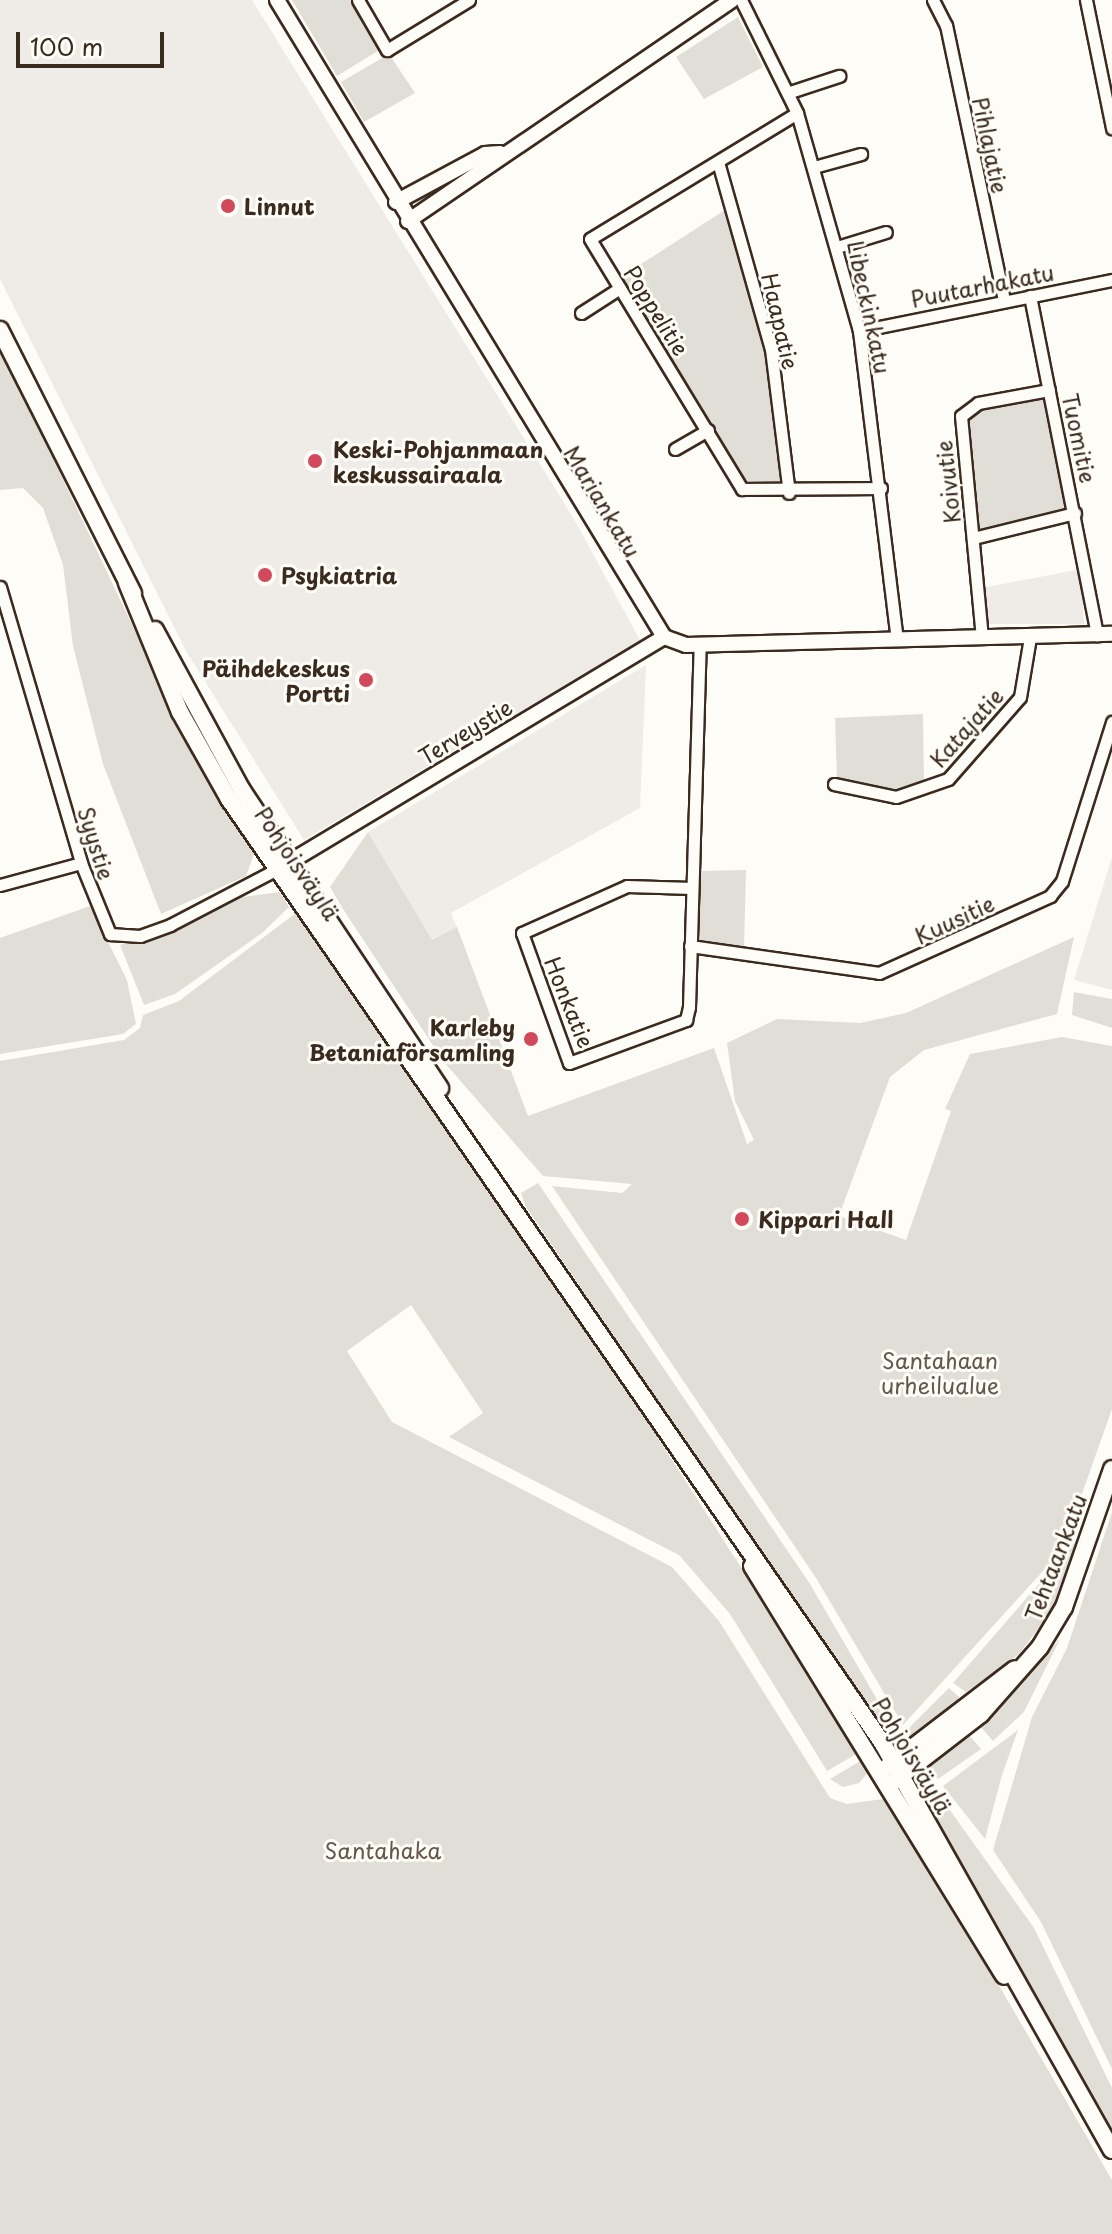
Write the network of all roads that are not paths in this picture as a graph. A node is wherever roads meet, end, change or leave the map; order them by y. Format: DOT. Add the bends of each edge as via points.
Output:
graph roads {
  1 [pos="277,0"];
  2 [pos="358,0"];
  3 [pos="469,0"];
  4 [pos="732,0"];
  5 [pos="741,0"];
  6 [pos="933,0"];
  7 [pos="1086,0"];
  8 [pos="839,76"];
  9 [pos="790,92"];
  10 [pos="797,113"];
  11 [pos="1112,128"];
  12 [pos="500,153"];
  13 [pos="861,154"];
  14 [pos="718,162"];
  15 [pos="814,167"];
  16 [pos="396,202"];
  17 [pos="408,221"];
  18 [pos="886,232"];
  19 [pos="837,247"];
  20 [pos="1112,280"];
  21 [pos="620,288"];
  22 [pos="1030,296"];
  23 [pos="1004,301"];
  24 [pos="581,313"];
  25 [pos="0,330"];
  26 [pos="859,331"];
  27 [pos="1049,390"];
  28 [pos="708,430"];
  29 [pos="675,449"];
  30 [pos="881,488"];
  31 [pos="789,493"];
  32 [pos="1075,513"];
  33 [pos="973,538"];
  34 [pos="0,587"];
  35 [pos="1104,635"];
  36 [pos="664,637"];
  37 [pos="1030,637"];
  38 [pos="982,638"];
  39 [pos="897,639"];
  40 [pos="700,645"];
  41 [pos="1112,722"];
  42 [pos="834,784"];
  43 [pos="81,863"];
  44 [pos="282,867"];
  45 [pos="0,885"];
  46 [pos="692,888"];
  47 [pos="690,946"];
  48 [pos="1112,1469"];
  49 [pos="891,1774"];
  50 [pos="1112,2150"];
  1 -- 16 [label="street, Mariankatu"];
  2 -- 3 [label="street" via="387,50"];
  4 -- 12 [label="street"];
  5 -- 9 [label="street, Libeckinkatu"];
  6 -- 23 [label="street, Pihlajatie" via="946,25"];
  7 -- 11 [label="street"];
  8 -- 9 [label="street"];
  9 -- 10 [label="street, Libeckinkatu"];
  10 -- 14 [label="street, Poppelitie"];
  10 -- 15 [label="street, Libeckinkatu"];
  12 -- 16 [label="street" via="485,154"];
  12 -- 17 [label="street" via="493,166"];
  13 -- 15 [label="street"];
  14 -- 21 [label="street, Poppelitie" via="590,239"];
  14 -- 31 [label="street, Haapatie" via="771,349"];
  15 -- 19 [label="street, Libeckinkatu"];
  16 -- 17 [label="street, Mariankatu"];
  17 -- 36 [label="street, Mariankatu"];
  18 -- 19 [label="street"];
  19 -- 26 [label="street, Libeckinkatu"];
  20 -- 22 [label="street, Puutarhakatu"];
  21 -- 24 [label="street"];
  21 -- 28 [label="street, Poppelitie"];
  22 -- 23 [label="street, Puutarhakatu"];
  22 -- 27 [label="street, Tuomitie"];
  23 -- 26 [label="street, Puutarhakatu"];
  25 -- 44 [label="main road, Pohjoisväylä" via="127,583"];
  26 -- 30 [label="street, Libeckinkatu"];
  27 -- 32 [label="street, Tuomitie"];
  27 -- 33 [label="street, Koivutie" via="978,403 961,416"];
  28 -- 29 [label="street"];
  28 -- 31 [label="street, Poppelitie" via="747,494"];
  30 -- 31 [label="street, Poppelitie"];
  30 -- 39 [label="street, Libeckinkatu"];
  32 -- 33 [label="street"];
  32 -- 35 [label="street, Tuomitie"];
  33 -- 38 [label="street, Koivutie"];
  34 -- 43 [label="street, Syystie"];
  35 -- 37 [label="street"];
  36 -- 40 [label="street"];
  36 -- 44 [label="street, Terveystie"];
  37 -- 38 [label="street"];
  37 -- 42 [label="street, Katajatie" via="1020,697 948,779 896,797"];
  38 -- 39 [label="street"];
  39 -- 40 [label="street"];
  40 -- 46 [label="street, Honkatie"];
  41 -- 47 [label="street, Kuusitie" via="1062,881 1050,896 879,973"];
  43 -- 44 [label="street, Syystie" via="110,934 124,937 170,925"];
  43 -- 45 [label="street"];
  44 -- 49 [label="main road, Pohjoisväylä" via="723,1512"];
  46 -- 47 [label="street, Honkatie"];
  46 -- 47 [label="street, Honkatie" via="627,886 522,933 569,1063 686,1020"];
  48 -- 49 [label="main road, Tehtaankatu" via="1064,1607 1032,1656 981,1714"];
  49 -- 50 [label="main road, Pohjoisväylä"];
}
